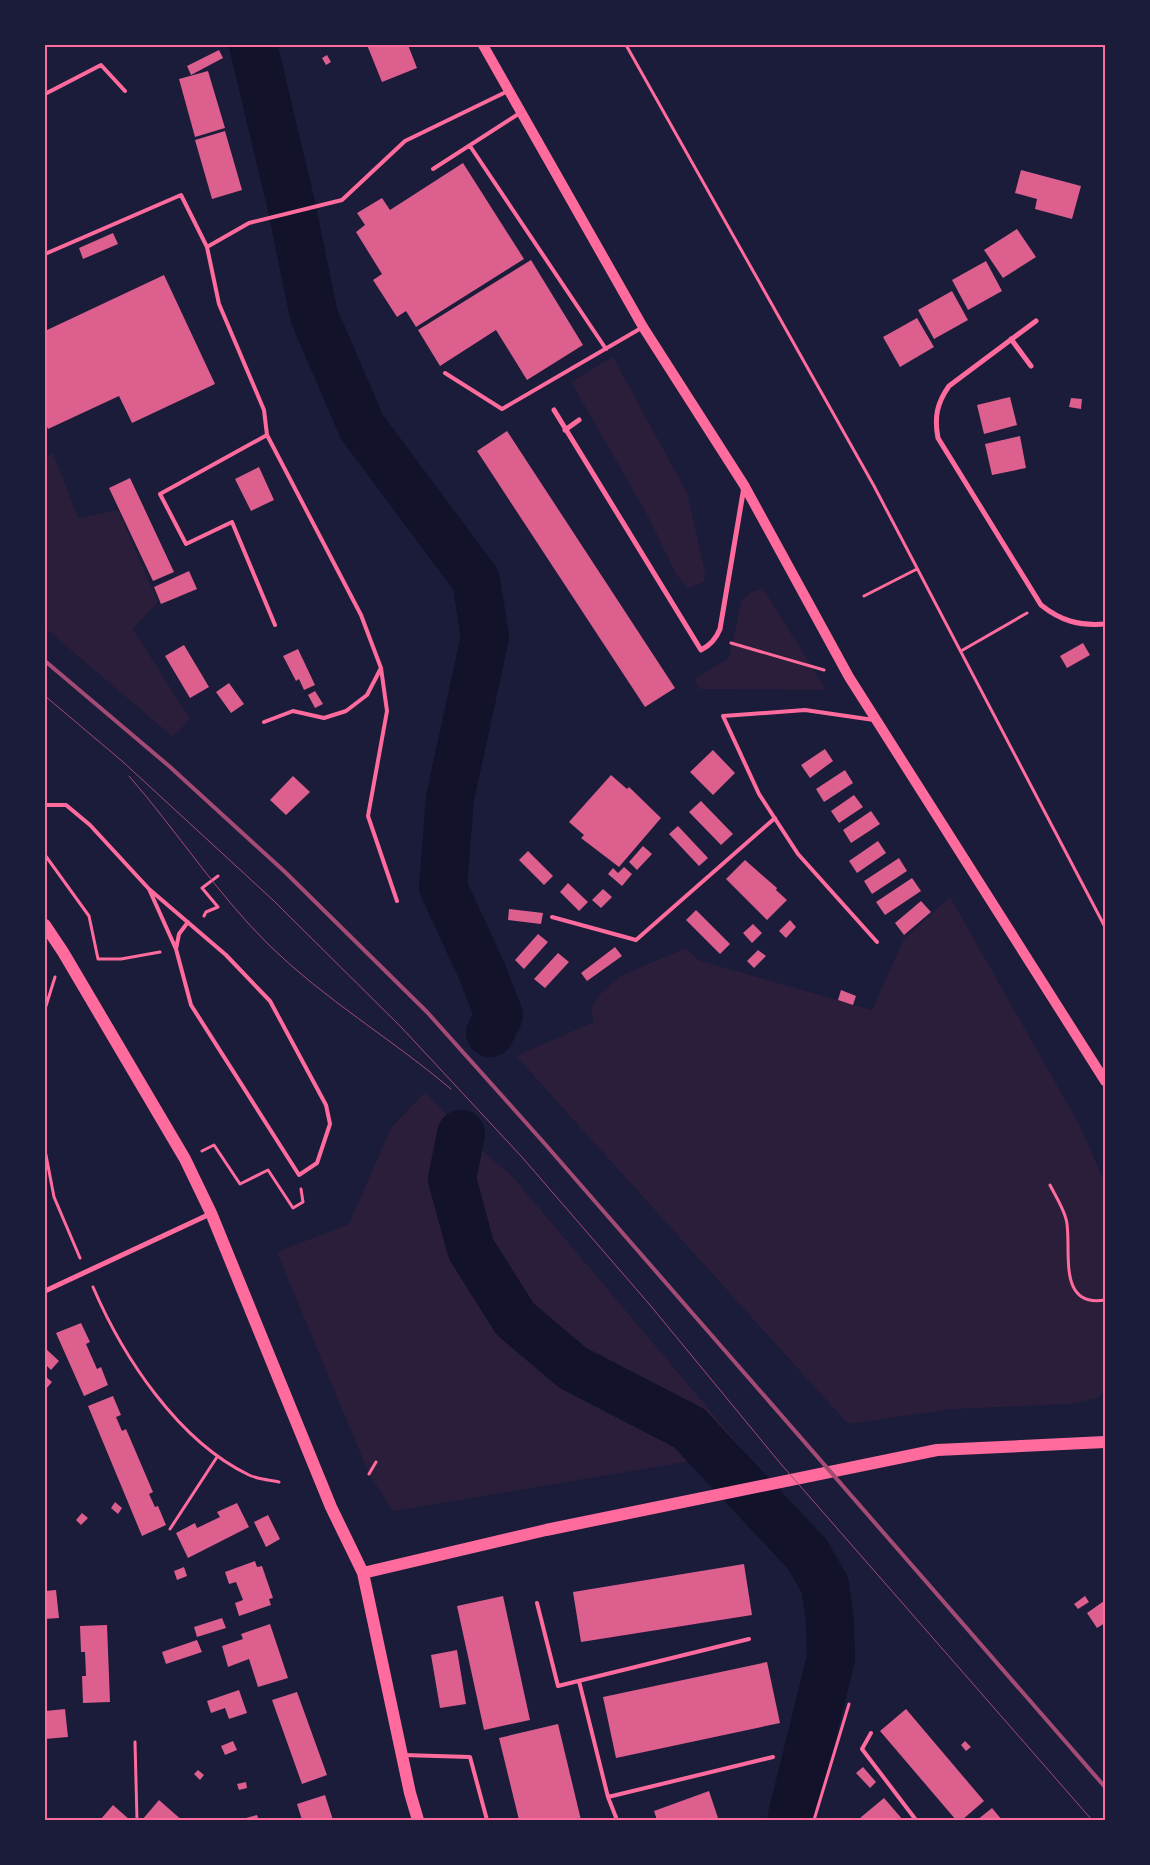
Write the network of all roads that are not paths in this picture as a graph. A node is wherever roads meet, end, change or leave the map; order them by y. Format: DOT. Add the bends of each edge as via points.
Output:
graph roads {
  1 [pos="483,45"];
  2 [pos="125,91"];
  3 [pos="508,91"];
  4 [pos="45,94"];
  5 [pos="520,113"];
  6 [pos="470,146"];
  7 [pos="434,169"];
  8 [pos="208,247"];
  9 [pos="45,254"];
  10 [pos="1036,321"];
  11 [pos="643,327"];
  12 [pos="1011,339"];
  13 [pos="606,349"];
  14 [pos="1031,366"];
  15 [pos="445,372"];
  16 [pos="554,410"];
  17 [pos="579,420"];
  18 [pos="566,430"];
  19 [pos="267,436"];
  20 [pos="744,485"];
  21 [pos="275,624"];
  22 [pos="1105,624"];
  23 [pos="381,668"];
  24 [pos="876,720"];
  25 [pos="264,722"];
  26 [pos="45,805"];
  27 [pos="775,818"];
  28 [pos="149,889"];
  29 [pos="397,900"];
  30 [pos="552,917"];
  31 [pos="188,922"];
  32 [pos="45,925"];
  33 [pos="877,942"];
  34 [pos="176,949"];
  35 [pos="1105,1081"];
  36 [pos="211,1213"];
  37 [pos="45,1290"];
  38 [pos="1105,1442"];
  39 [pos="362,1573"];
  40 [pos="537,1603"];
  41 [pos="749,1638"];
  42 [pos="579,1681"];
  43 [pos="871,1733"];
  44 [pos="401,1754"];
  45 [pos="773,1757"];
  46 [pos="608,1797"];
  47 [pos="418,1820"];
  48 [pos="487,1820"];
  49 [pos="617,1820"];
  50 [pos="916,1820"];
  1 -- 3 [label="main road"];
  2 -- 4 [label="lane" via="101,65"];
  3 -- 5 [label="main road"];
  3 -- 8 [label="lane" via="405,141 342,200 248,223"];
  5 -- 6 [label="lane"];
  5 -- 11 [label="main road"];
  6 -- 7 [label="lane"];
  6 -- 13 [label="lane"];
  8 -- 9 [label="lane" via="181,196"];
  8 -- 19 [label="lane" via="219,304 264,410"];
  10 -- 12 [label="street"];
  11 -- 13 [label="lane"];
  11 -- 20 [label="main road"];
  12 -- 14 [label="street"];
  12 -- 22 [label="street" via="949,386 939,400 934,420 938,438 1041,605 1055,617 1072,623"];
  13 -- 15 [label="lane" via="502,409"];
  16 -- 18 [label="street"];
  17 -- 18 [label="street"];
  18 -- 20 [label="street" via="701,650 709,646 720,629"];
  19 -- 21 [label="lane" via="160,494 186,544 232,522"];
  19 -- 23 [label="lane" via="361,615"];
  20 -- 24 [label="main road"];
  23 -- 25 [label="lane" via="366,695 346,711 324,718 293,711"];
  23 -- 29 [label="lane" via="387,711 368,816"];
  24 -- 27 [label="lane" via="805,710 723,716 759,794"];
  24 -- 35 [label="main road"];
  26 -- 28 [label="lane" via="66,805 90,825"];
  27 -- 30 [label="lane" via="636,940"];
  27 -- 33 [label="lane" via="798,854"];
  28 -- 31 [label="lane"];
  28 -- 34 [label="lane"];
  31 -- 34 [label="lane" via="179,934"];
  31 -- 34 [label="lane" via="226,954 270,1001 326,1105 330,1124 317,1163 299,1175 191,1005"];
  32 -- 36 [label="main road" via="185,1159"];
  36 -- 37 [label="street"];
  36 -- 39 [label="main road" via="331,1507"];
  38 -- 39 [label="main road" via="937,1450 546,1530"];
  39 -- 44 [label="main road"];
  40 -- 42 [label="lane" via="558,1686"];
  41 -- 42 [label="lane"];
  42 -- 46 [label="lane"];
  43 -- 50 [label="lane" via="862,1750"];
  44 -- 47 [label="main road"];
  44 -- 48 [label="lane" via="470,1757"];
  45 -- 46 [label="lane"];
  46 -- 49 [label="lane"];
}
